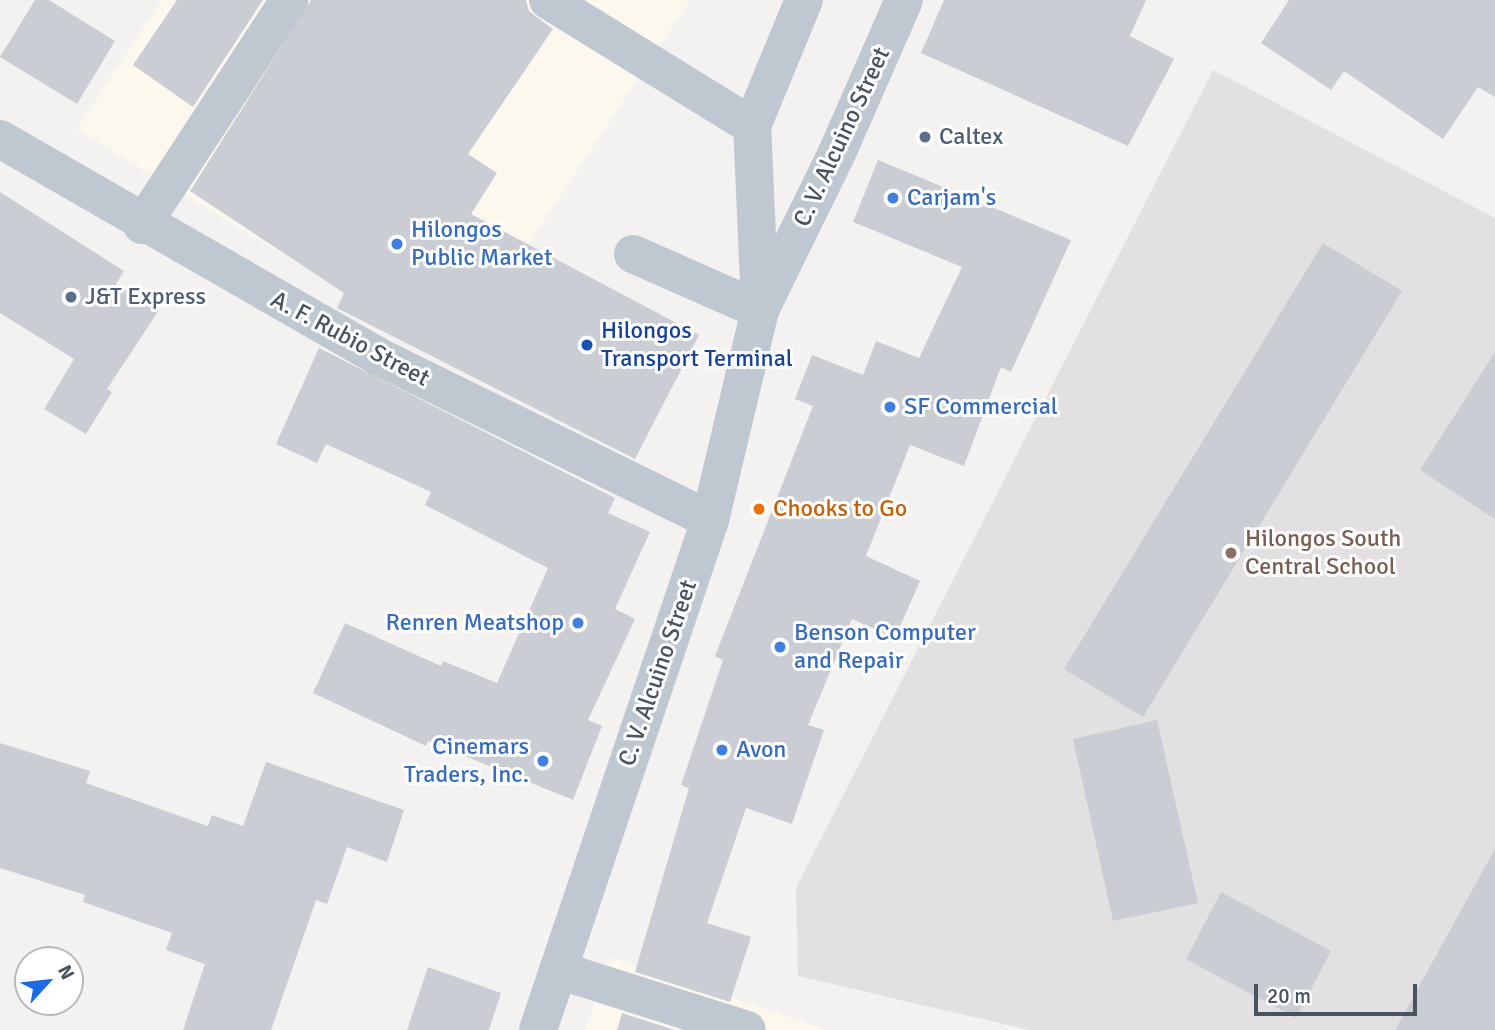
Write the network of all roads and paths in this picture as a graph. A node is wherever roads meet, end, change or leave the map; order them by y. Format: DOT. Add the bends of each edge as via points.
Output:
graph roads {
  1 [pos="289,0"];
  2 [pos="548,0"];
  3 [pos="804,0"];
  4 [pos="904,0"];
  5 [pos="752,126"];
  6 [pos="0,139"];
  7 [pos="142,225"];
  8 [pos="633,254"];
  9 [pos="760,310"];
  10 [pos="710,520"];
  11 [pos="558,970"];
  12 [pos="538,1030"];
  13 [pos="747,1030"];
  1 -- 7 [label="street"];
  2 -- 5 [label="street"];
  3 -- 5 [label="street, C. V. Alcuino Street"];
  4 -- 9 [label="street, C. V. Alcuino Street" via="836,155"];
  5 -- 9 [label="street, C. V. Alcuino Street"];
  6 -- 7 [label="street, A. F. Rubio Street"];
  7 -- 10 [label="street, A. F. Rubio Street" via="377,356"];
  8 -- 9 [label="street"];
  9 -- 10 [label="street, C. V. Alcuino Street"];
  10 -- 11 [label="street, C. V. Alcuino Street"];
  11 -- 12 [label="street, C. V. Alcuino Street"];
  11 -- 13 [label="street"];
}
